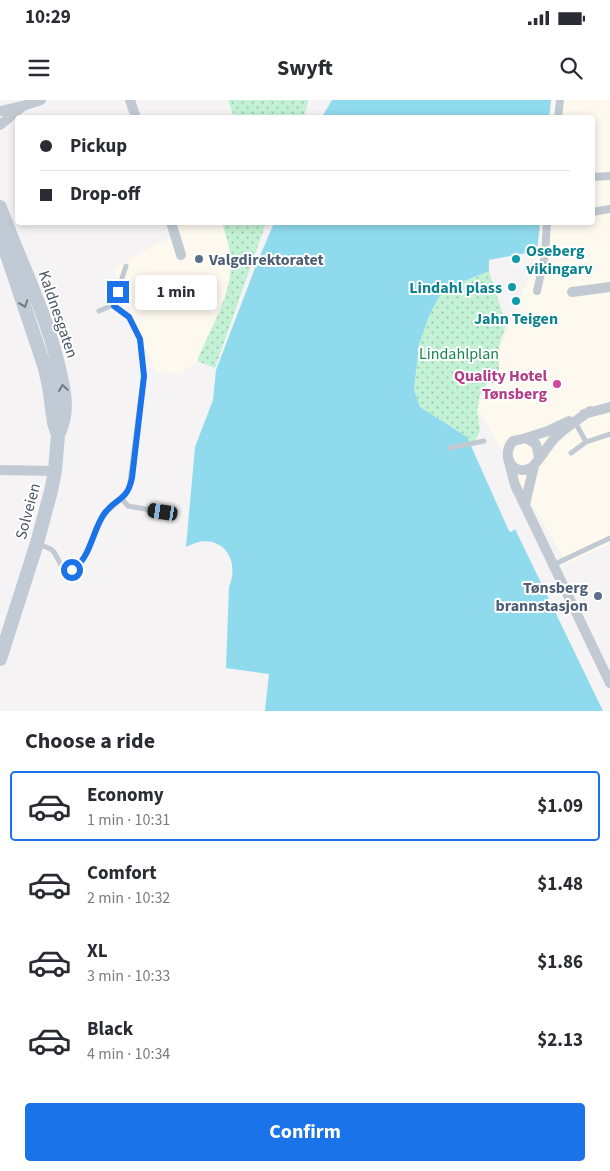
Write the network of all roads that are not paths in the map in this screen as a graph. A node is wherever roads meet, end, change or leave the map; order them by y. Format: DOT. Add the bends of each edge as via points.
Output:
graph roads {
  1 [pos="41,100"];
  2 [pos="130,100"];
  3 [pos="560,100"];
  4 [pos="23,106"];
  5 [pos="0,111"];
  6 [pos="135,115"];
  7 [pos="558,115"];
  8 [pos="0,125"];
  9 [pos="610,176"];
  10 [pos="595,177"];
  11 [pos="0,207"];
  12 [pos="610,210"];
  13 [pos="595,212"];
  14 [pos="172,225"];
  15 [pos="547,225"];
  16 [pos="0,234"];
  17 [pos="181,256"];
  18 [pos="126,266"];
  19 [pos="610,287"];
  20 [pos="537,291"];
  21 [pos="572,292"];
  22 [pos="114,306"];
  23 [pos="99,311"];
  24 [pos="610,407"];
  25 [pos="590,411"];
  26 [pos="575,422"];
  27 [pos="610,434"];
  28 [pos="58,435"];
  29 [pos="526,438"];
  30 [pos="484,441"];
  31 [pos="586,442"];
  32 [pos="450,448"];
  33 [pos="571,453"];
  34 [pos="508,458"];
  35 [pos="536,461"];
  36 [pos="56,464"];
  37 [pos="0,470"];
  38 [pos="122,499"];
  39 [pos="525,504"];
  40 [pos="163,512"];
  41 [pos="610,538"];
  42 [pos="36,543"];
  43 [pos="555,564"];
  44 [pos="0,658"];
  45 [pos="610,682"];
  1 -- 4 [label="street"];
  2 -- 6 [label="street"];
  3 -- 7 [label="street"];
  4 -- 5 [label="street"];
  4 -- 8 [label="street"];
  9 -- 10 [label="street"];
  28 -- 11 [label="main road, Kaldnesgaten, one-way" via="65,408 54,349"];
  12 -- 13 [label="street"];
  14 -- 17 [label="street"];
  15 -- 20 [label="street" via="545,255"];
  16 -- 28 [label="main road, Kaldnesgaten, one-way" via="44,365"];
  18 -- 22 [label="lane"];
  19 -- 21 [label="street"];
  22 -- 23 [label="lane"];
  22 -- 38 [label="lane" via="129,317 140,339 144,376 132,478"];
  24 -- 25 [label="street"];
  25 -- 26 [label="street"];
  25 -- 29 [label="street"];
  26 -- 31 [label="lane"];
  26 -- 35 [label="street" via="554,438"];
  27 -- 31 [label="lane"];
  28 -- 36 [label="main road, Kaldnesgaten"];
  29 -- 34 [label="street" via="511,443"];
  29 -- 35 [label="street" via="536,444"];
  30 -- 32 [label="lane"];
  31 -- 33 [label="lane"];
  34 -- 35 [label="street" via="512,465 526,470"];
  34 -- 39 [label="street"];
  35 -- 39 [label="street"];
  36 -- 37 [label="street"];
  36 -- 42 [label="main road, Solveien"];
  38 -- 40 [label="lane" via="128,506"];
  38 -- 42 [label="lane" via="104,514 84,557 72,570 59,562 51,549"];
  39 -- 43 [label="street"];
  41 -- 43 [label="lane"];
  42 -- 44 [label="main road, Solveien"];
  43 -- 45 [label="street"];
}
